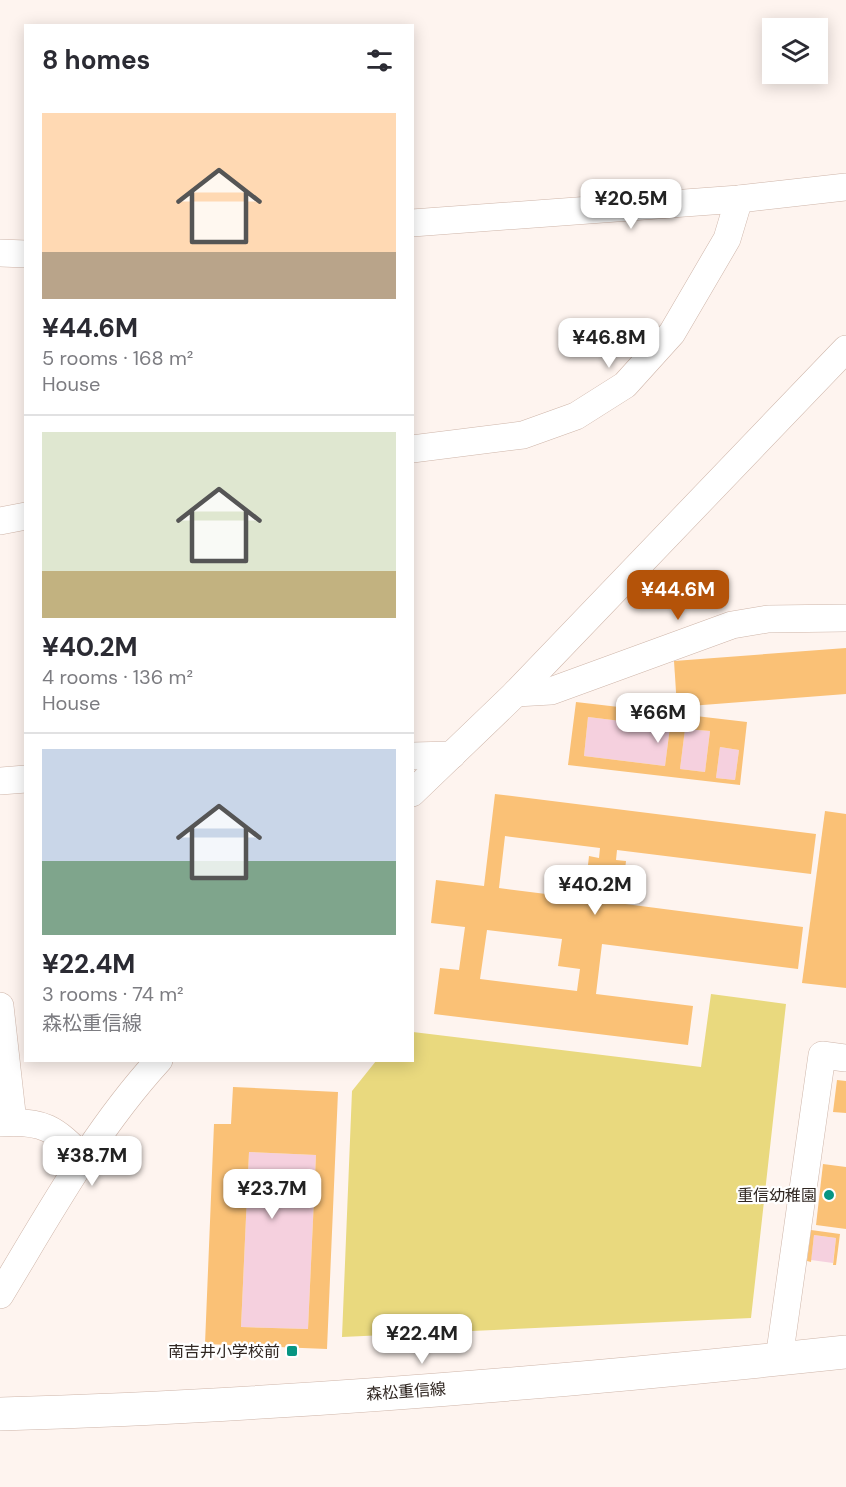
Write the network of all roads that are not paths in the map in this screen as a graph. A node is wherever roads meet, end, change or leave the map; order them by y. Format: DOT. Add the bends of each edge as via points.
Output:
graph roads {
  1 [pos="846,187"];
  2 [pos="739,199"];
  3 [pos="414,224"];
  4 [pos="0,253"];
  5 [pos="24,254"];
  6 [pos="846,349"];
  7 [pos="414,449"];
  8 [pos="24,516"];
  9 [pos="0,521"];
  10 [pos="846,618"];
  11 [pos="516,693"];
  12 [pos="452,755"];
  13 [pos="414,756"];
  14 [pos="24,779"];
  15 [pos="0,781"];
  16 [pos="414,792"];
  17 [pos="0,1006"];
  18 [pos="846,1058"];
  19 [pos="157,1062"];
  20 [pos="6,1123"];
  21 [pos="84,1158"];
  22 [pos="0,1295"];
  23 [pos="846,1352"];
  24 [pos="780,1359"];
  25 [pos="0,1414"];
  1 -- 2 [label="street"];
  2 -- 3 [label="street"];
  2 -- 7 [label="street" via="728,239 672,333 625,385 576,416 523,435"];
  4 -- 5 [label="street"];
  6 -- 11 [label="street"];
  8 -- 9 [label="street"];
  10 -- 11 [label="street" via="768,619 732,625 550,692"];
  11 -- 12 [label="street"];
  12 -- 13 [label="street"];
  12 -- 16 [label="street"];
  14 -- 15 [label="street"];
  17 -- 20 [label="street"];
  18 -- 24 [label="street" via="822,1055"];
  19 -- 21 [label="street" via="130,1092"];
  20 -- 21 [label="street" via="33,1124 60,1133"];
  21 -- 22 [label="street"];
  23 -- 24 [label="main road, 森松重信線"];
  24 -- 25 [label="main road, 森松重信線" via="191,1407"];
}
